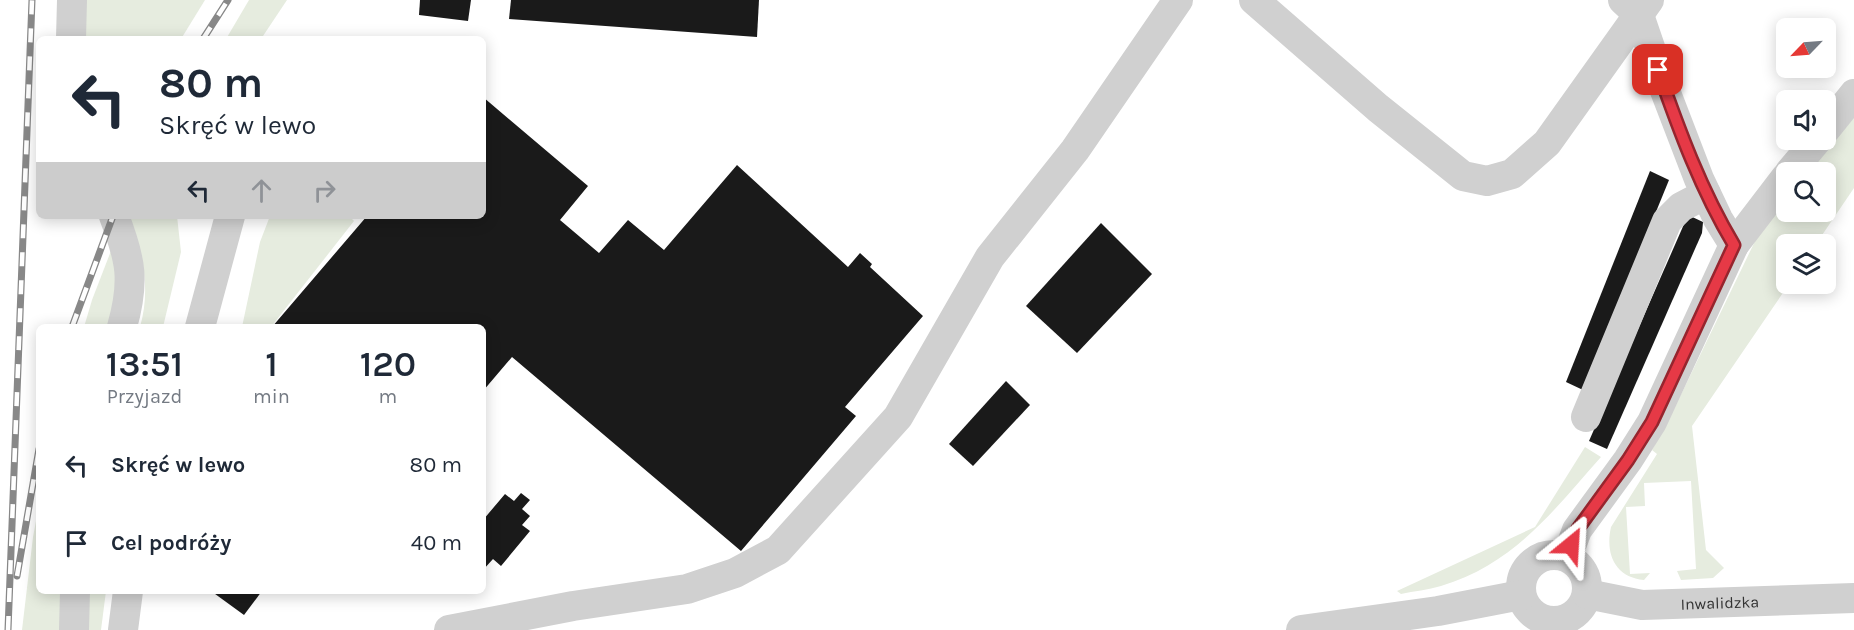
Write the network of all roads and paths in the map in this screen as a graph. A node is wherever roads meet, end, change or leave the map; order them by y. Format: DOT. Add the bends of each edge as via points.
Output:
graph roads {
  1 [pos="72,0"];
  2 [pos="1178,0"];
  3 [pos="1254,0"];
  4 [pos="1637,5"];
  5 [pos="72,36"];
  6 [pos="1854,94"];
  7 [pos="1836,116"];
  8 [pos="1809,150"];
  9 [pos="1798,162"];
  10 [pos="1776,190"];
  11 [pos="1706,194"];
  12 [pos="115,219"];
  13 [pos="229,219"];
  14 [pos="1734,245"];
  15 [pos="123,324"];
  16 [pos="201,324"];
  17 [pos="1586,417"];
  18 [pos="1567,557"];
  19 [pos="75,594"];
  20 [pos="128,594"];
  21 [pos="1587,594"];
  22 [pos="1521,595"];
  23 [pos="1854,598"];
  24 [pos="1559,626"];
  25 [pos="74,630"];
  26 [pos="123,630"];
  27 [pos="450,630"];
  28 [pos="1302,630"];
  1 -- 5 [label="street"];
  2 -- 27 [label="street" via="1075,150 990,257 898,417 778,550 735,573 687,589"];
  3 -- 4 [label="street" via="1463,176 1487,181 1512,174 1547,143"];
  4 -- 11 [label="street" via="1664,88"];
  6 -- 7 [label="street"];
  8 -- 9 [label="street"];
  10 -- 14 [label="street"];
  11 -- 14 [label="street"];
  11 -- 17 [label="street" via="1681,207 1666,221"];
  12 -- 15 [label="street" via="131,272"];
  13 -- 16 [label="street"];
  14 -- 18 [label="street" via="1652,422 1577,530"];
  18 -- 21 [label="street" via="1584,572"];
  18 -- 22 [label="street" via="1544,555 1533,561 1524,571"];
  19 -- 25 [label="street"];
  20 -- 26 [label="street"];
  21 -- 23 [label="street, Inwalidzka" via="1642,604"];
  21 -- 24 [label="street" via="1575,614"];
  22 -- 24 [label="street" via="1533,614"];
  22 -- 28 [label="street"];
}
